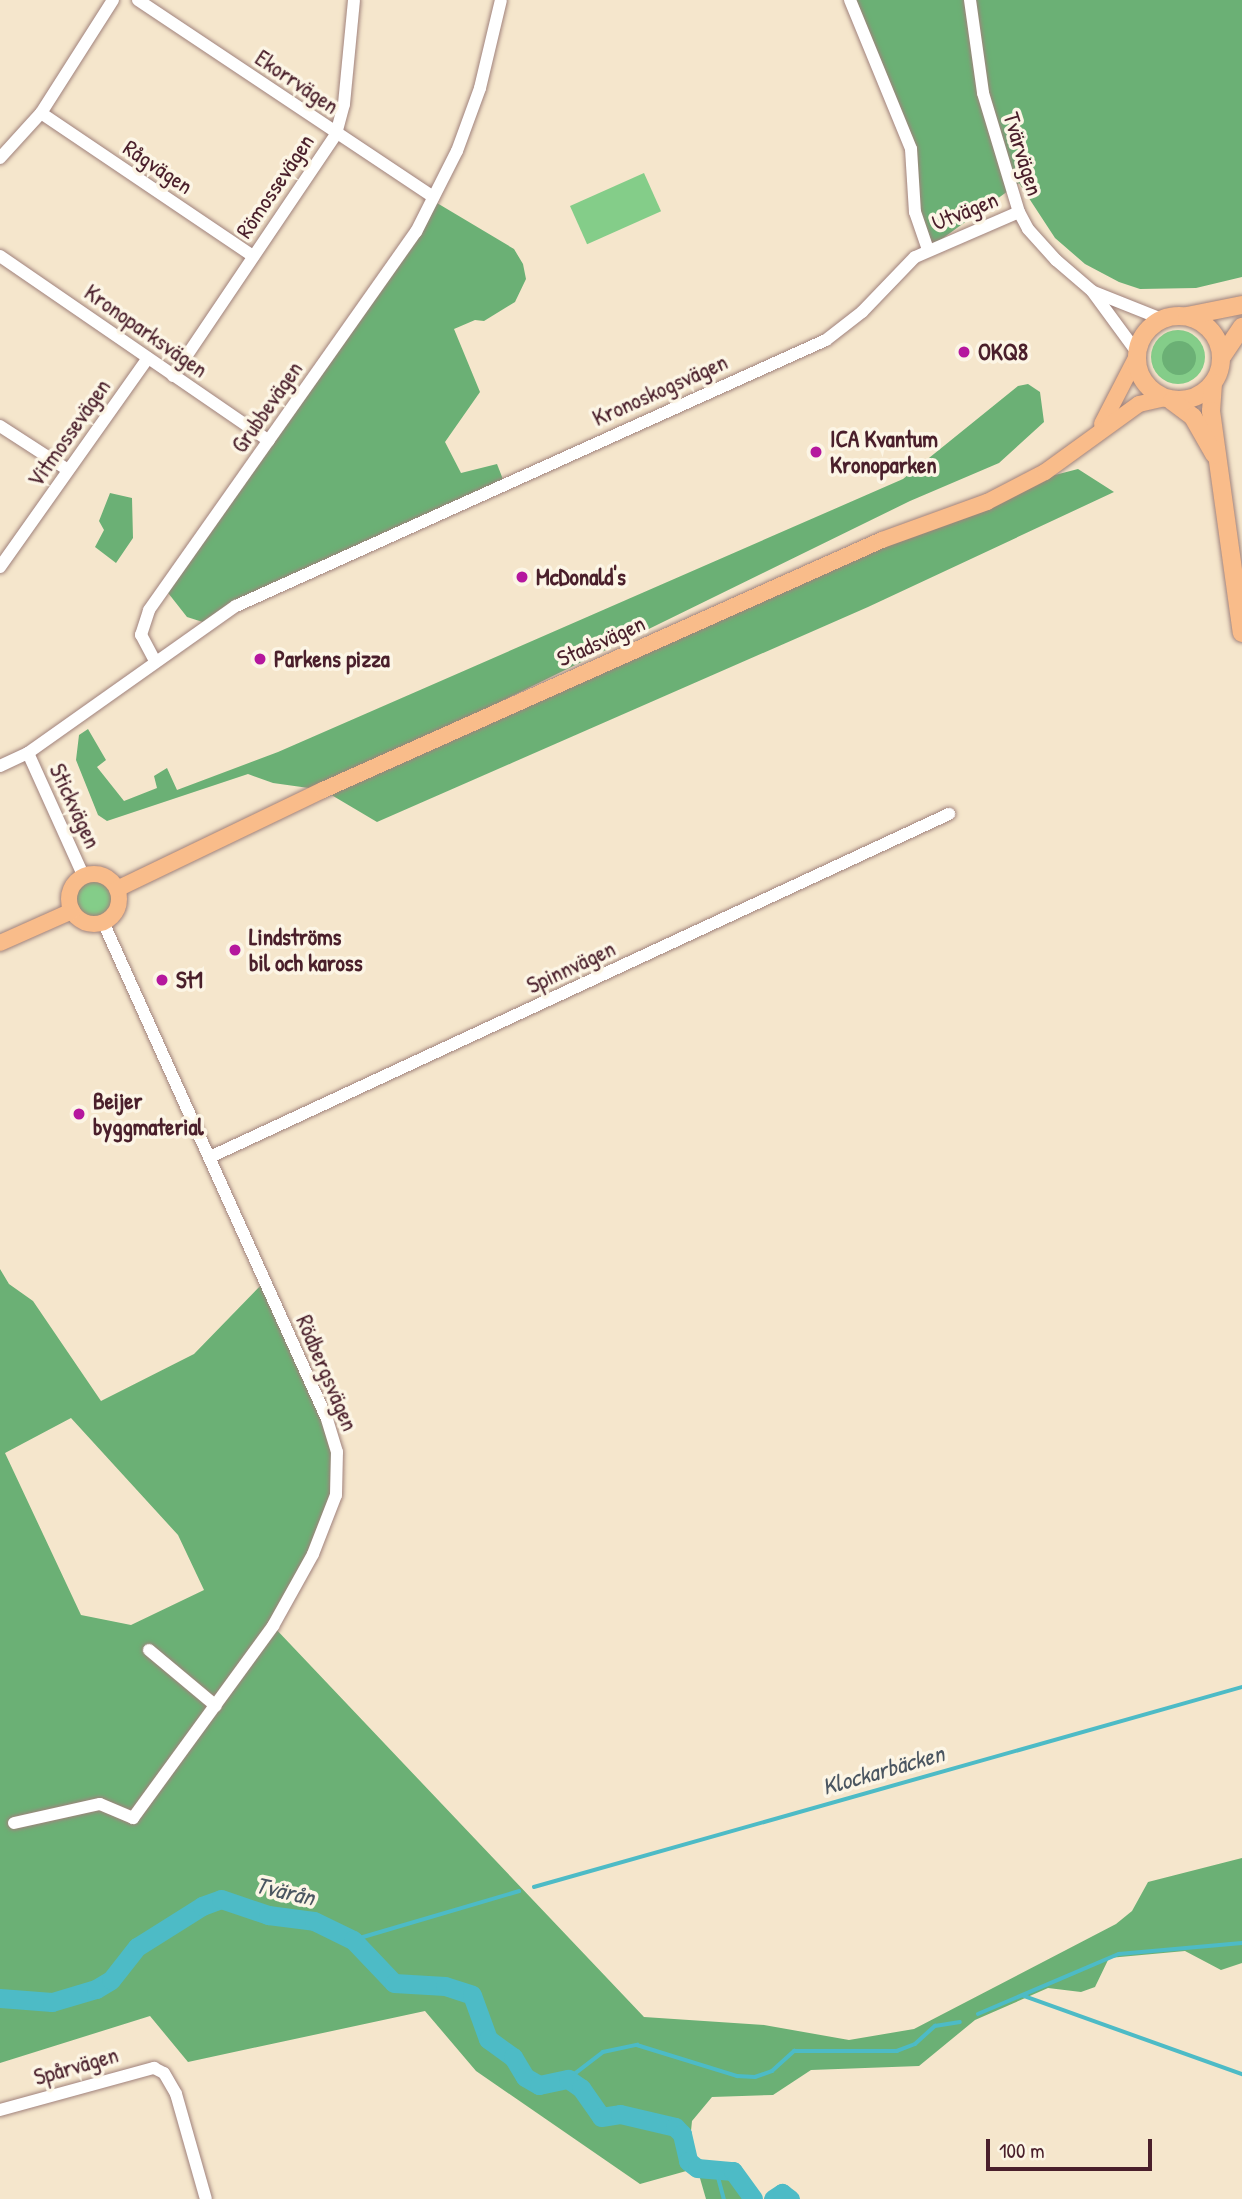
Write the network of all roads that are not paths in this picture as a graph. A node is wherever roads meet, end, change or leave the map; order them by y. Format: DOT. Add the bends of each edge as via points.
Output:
graph roads {
  1 [pos="113,0"];
  2 [pos="138,0"];
  3 [pos="354,0"];
  4 [pos="501,0"];
  5 [pos="850,0"];
  6 [pos="970,0"];
  7 [pos="41,113"];
  8 [pos="336,134"];
  9 [pos="0,158"];
  10 [pos="433,197"];
  11 [pos="1019,212"];
  12 [pos="928,249"];
  13 [pos="0,256"];
  14 [pos="253,256"];
  15 [pos="1092,292"];
  16 [pos="1242,304"];
  17 [pos="1180,316"];
  18 [pos="1162,319"];
  19 [pos="1242,327"];
  20 [pos="1136,354"];
  21 [pos="1223,355"];
  22 [pos="148,358"];
  23 [pos="173,376"];
  24 [pos="1213,383"];
  25 [pos="1168,400"];
  26 [pos="0,426"];
  27 [pos="1099,429"];
  28 [pos="269,441"];
  29 [pos="1218,463"];
  30 [pos="68,470"];
  31 [pos="0,567"];
  32 [pos="1242,633"];
  33 [pos="155,661"];
  34 [pos="28,753"];
  35 [pos="0,766"];
  36 [pos="949,814"];
  37 [pos="85,877"];
  38 [pos="117,889"];
  39 [pos="72,911"];
  40 [pos="103,922"];
  41 [pos="0,943"];
  42 [pos="210,1157"];
  43 [pos="149,1650"];
  44 [pos="216,1706"];
  45 [pos="14,1823"];
  46 [pos="0,2110"];
  47 [pos="206,2199"];
  1 -- 7 [label="street"];
  2 -- 8 [label="street, Ekorrvägen"];
  3 -- 8 [label="street, Römossevägen" via="344,104"];
  4 -- 10 [label="street, Grubbevägen" via="480,88 457,151"];
  5 -- 12 [label="street" via="911,149 915,212"];
  6 -- 11 [label="street, Tvärvägen" via="982,93"];
  7 -- 9 [label="street"];
  7 -- 14 [label="street, Rågvägen"];
  8 -- 10 [label="street, Ekorrvägen"];
  8 -- 14 [label="street, Römossevägen"];
  10 -- 28 [label="street, Grubbevägen" via="416,232"];
  11 -- 12 [label="street, Utvägen"];
  11 -- 15 [label="street, Tvärvägen" via="1056,260"];
  12 -- 33 [label="street, Kronoskogsvägen" via="826,340 265,591"];
  13 -- 22 [label="street, Kronoparksvägen"];
  14 -- 23 [label="street, Römossevägen"];
  15 -- 18 [label="street, Tvärvägen"];
  15 -- 20 [label="street, Tvärvägen"];
  16 -- 17 [label="highway" via="1208,315"];
  17 -- 18 [label="highway"];
  17 -- 21 [label="highway" via="1206,325"];
  18 -- 20 [label="highway" via="1145,333"];
  19 -- 21 [label="highway"];
  20 -- 25 [label="highway" via="1144,381"];
  20 -- 27 [label="main road, Stadsvägen"];
  21 -- 24 [label="highway"];
  22 -- 23 [label="street, Kronoparksvägen"];
  22 -- 30 [label="street, Vitmossevägen"];
  23 -- 28 [label="street, Kronoparksvägen"];
  24 -- 25 [label="highway" via="1201,393"];
  24 -- 29 [label="highway" via="1211,411"];
  25 -- 27 [label="main road, Stadsvägen" via="1139,404"];
  25 -- 29 [label="highway" via="1193,417"];
  26 -- 30 [label="street"];
  27 -- 38 [label="main road, Stadsvägen" via="1045,472 987,502 857,551 323,790"];
  28 -- 33 [label="street, Grubbevägen" via="144,619 143,642"];
  29 -- 32 [label="highway"];
  30 -- 31 [label="street, Vitmossevägen"];
  33 -- 34 [label="street"];
  34 -- 35 [label="street"];
  34 -- 37 [label="street, Stickvägen"];
  36 -- 42 [label="street, Spinnvägen"];
  37 -- 38 [label="main road" via="107,878"];
  37 -- 39 [label="main road" via="71,892"];
  38 -- 40 [label="main road" via="117,908"];
  39 -- 40 [label="main road" via="83,921"];
  39 -- 41 [label="main road"];
  40 -- 42 [label="street, Rödbergsvägen"];
  42 -- 44 [label="street, Rödbergsvägen" via="327,1419 337,1452 336,1495 313,1554 273,1626"];
  43 -- 44 [label="street"];
  44 -- 45 [label="street, Rödbergsvägen" via="133,1818 100,1804"];
  46 -- 47 [label="street, Spårvägen" via="143,2069 164,2073 176,2094"];
}
